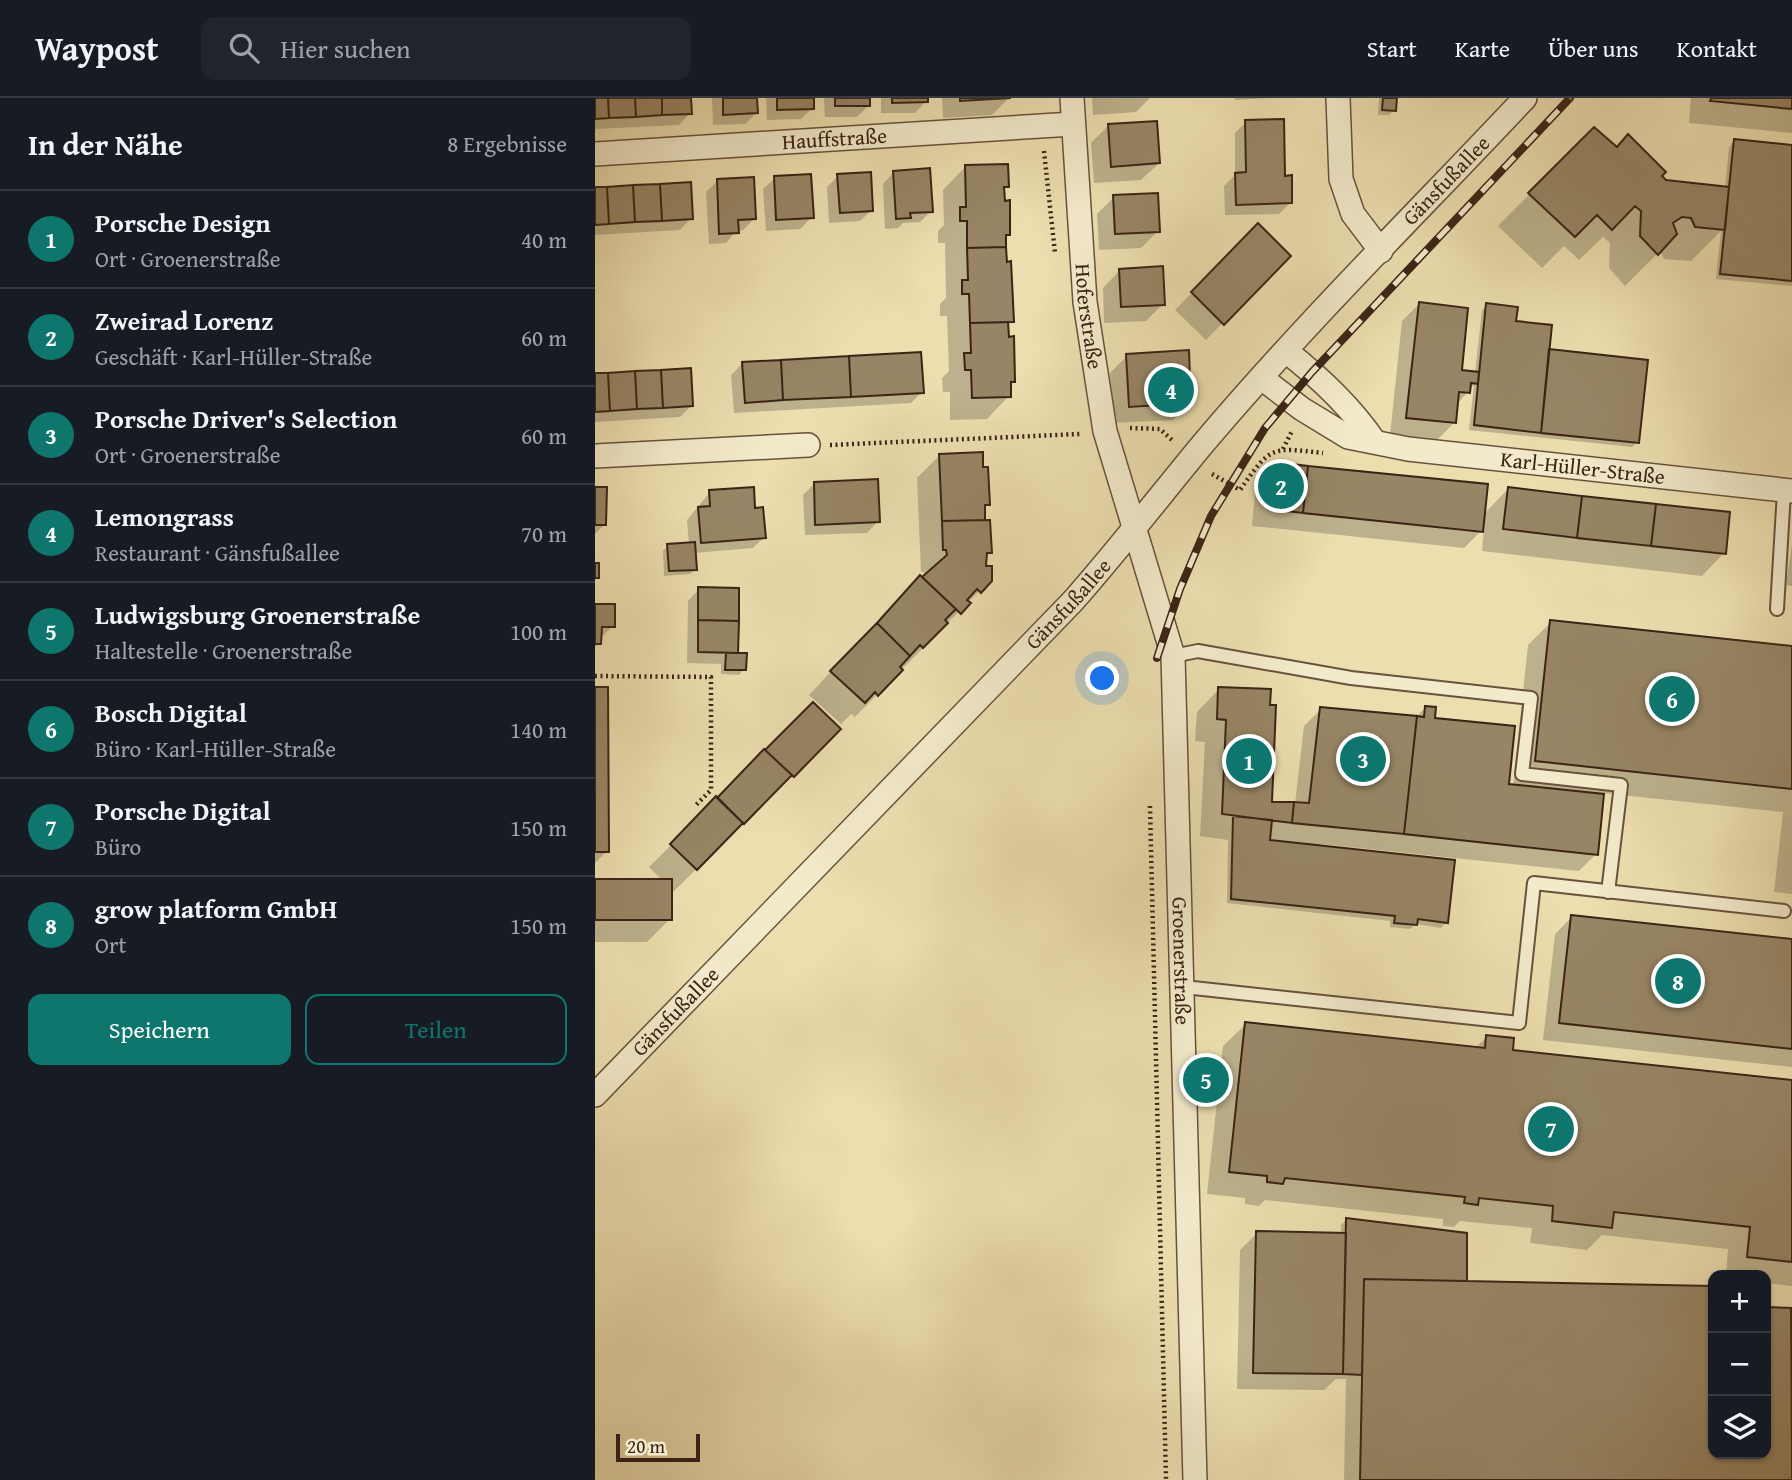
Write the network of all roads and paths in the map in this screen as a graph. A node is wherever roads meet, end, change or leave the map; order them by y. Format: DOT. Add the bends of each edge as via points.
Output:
graph roads {
  1 [pos="1072,98"];
  2 [pos="1338,98"];
  3 [pos="1525,98"];
  4 [pos="1073,124"];
  5 [pos="595,154"];
  6 [pos="1047,195"];
  7 [pos="1053,250"];
  8 [pos="1381,251"];
  9 [pos="1286,351"];
  10 [pos="1263,379"];
  11 [pos="1105,432"];
  12 [pos="1374,442"];
  13 [pos="808,444"];
  14 [pos="1332,454"];
  15 [pos="595,456"];
  16 [pos="1192,459"];
  17 [pos="1788,491"];
  18 [pos="1135,530"];
  19 [pos="1777,609"];
  20 [pos="1174,656"];
  21 [pos="595,676"];
  22 [pos="696,805"];
  23 [pos="1608,892"];
  24 [pos="1784,911"];
  25 [pos="1184,987"];
  26 [pos="595,1095"];
  27 [pos="1195,1480"];
  1 -- 4 [label="street, Hoferstraße"];
  2 -- 8 [label="street" via="1341,179 1353,214"];
  3 -- 8 [label="street, Gänsfußallee"];
  4 -- 5 [label="street, Hauffstraße"];
  4 -- 11 [label="street, Hoferstraße" via="1085,302"];
  6 -- 7 [label="path"];
  8 -- 9 [label="street, Gänsfußallee"];
  9 -- 10 [label="street, Gänsfußallee"];
  9 -- 12 [label="street" via="1364,425"];
  10 -- 12 [label="street, Karl-Hüller-Straße" via="1348,437"];
  10 -- 16 [label="street, Gänsfußallee"];
  11 -- 13 [label="path"];
  11 -- 16 [label="path" via="1160,429"];
  11 -- 18 [label="street, Hoferstraße"];
  12 -- 17 [label="street, Karl-Hüller-Straße"];
  13 -- 15 [label="street"];
  14 -- 16 [label="path" via="1283,449 1264,455 1240,489"];
  16 -- 18 [label="street, Gänsfußallee"];
  17 -- 19 [label="lane"];
  18 -- 20 [label="street, Groenerstraße"];
  18 -- 26 [label="street, Gänsfußallee" via="1073,601"];
  20 -- 23 [label="lane" via="1198,651 1351,677 1531,698 1522,774 1621,785"];
  20 -- 25 [label="street, Groenerstraße"];
  21 -- 22 [label="path" via="711,677 711,790"];
  23 -- 24 [label="lane"];
  23 -- 25 [label="lane" via="1534,883 1519,1023"];
  25 -- 27 [label="street, Groenerstraße"];
}
